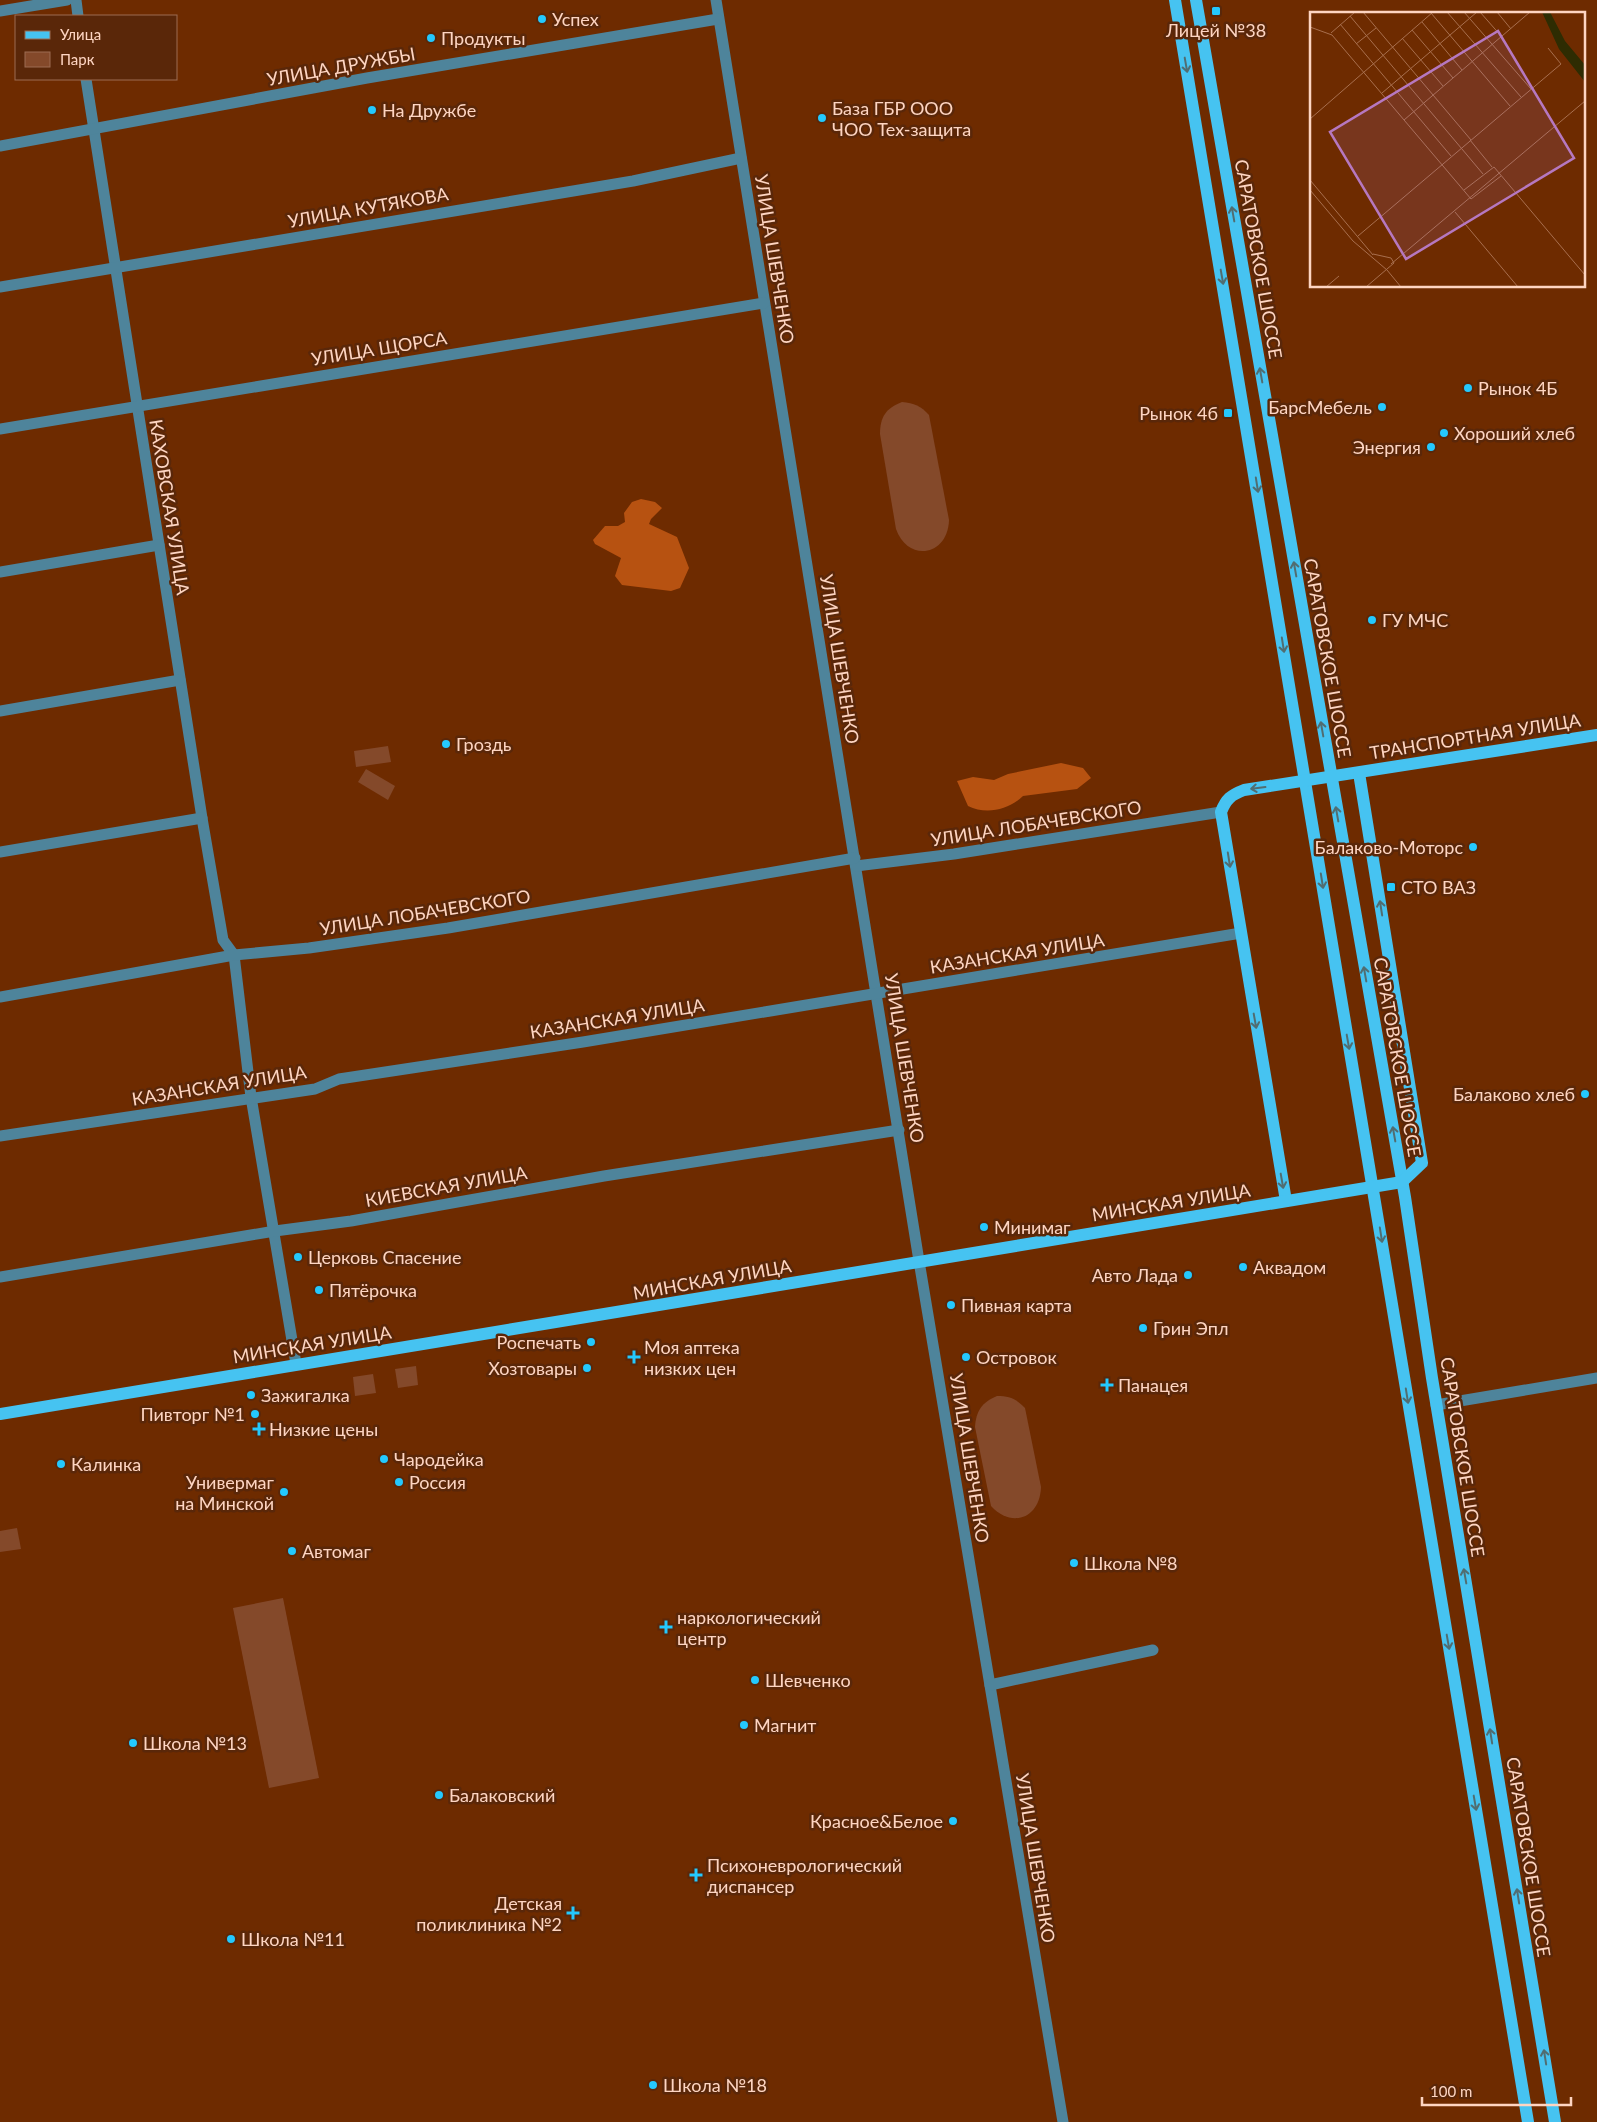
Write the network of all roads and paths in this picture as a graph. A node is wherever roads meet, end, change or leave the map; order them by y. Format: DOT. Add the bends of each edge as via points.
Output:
graph roads {
  1 [pos="67,0"];
  2 [pos="76,0"];
  3 [pos="716,0"];
  4 [pos="1175,0"];
  5 [pos="1196,0"];
  6 [pos="0,11"];
  7 [pos="78,15"];
  8 [pos="718,19"];
  9 [pos="86,80"];
  10 [pos="93,131"];
  11 [pos="0,146"];
  12 [pos="740,158"];
  13 [pos="116,269"];
  14 [pos="0,287"];
  15 [pos="764,303"];
  16 [pos="136,406"];
  17 [pos="0,429"];
  18 [pos="160,545"];
  19 [pos="0,572"];
  20 [pos="180,680"];
  21 [pos="0,711"];
  22 [pos="1597,735"];
  23 [pos="1359,773"];
  24 [pos="1331,777"];
  25 [pos="1305,782"];
  26 [pos="1221,812"];
  27 [pos="202,818"];
  28 [pos="0,852"];
  29 [pos="856,862"];
  30 [pos="1241,933"];
  31 [pos="223,940"];
  32 [pos="234,955"];
  33 [pos="216,958"];
  34 [pos="877,994"];
  35 [pos="0,997"];
  36 [pos="251,1098"];
  37 [pos="899,1130"];
  38 [pos="0,1136"];
  39 [pos="1402,1182"];
  40 [pos="1373,1187"];
  41 [pos="1286,1201"];
  42 [pos="275,1231"];
  43 [pos="919,1261"];
  44 [pos="0,1277"];
  45 [pos="296,1364"];
  46 [pos="1597,1378"];
  47 [pos="1436,1405"];
  48 [pos="0,1414"];
  49 [pos="1153,1650"];
  50 [pos="990,1685"];
  51 [pos="1063,2122"];
  52 [pos="1528,2122"];
  53 [pos="1556,2122"];
  1 -- 6 [label="street"];
  2 -- 7 [label="street"];
  3 -- 8 [label="street, УЛИЦА ШЕВЧЕНКО"];
  4 -- 25 [label="main road, one-way"];
  24 -- 5 [label="main road, САРАТОВСКОЕ ШОССЕ, one-way"];
  8 -- 10 [label="street, УЛИЦА ДРУЖБЫ" via="368,78"];
  8 -- 12 [label="street, УЛИЦА ШЕВЧЕНКО"];
  9 -- 10 [label="street, КАХОВСКАЯ УЛИЦА"];
  10 -- 11 [label="street, УЛИЦА ДРУЖБЫ"];
  10 -- 13 [label="street, КАХОВСКАЯ УЛИЦА"];
  12 -- 13 [label="street, УЛИЦА КУТЯКОВА" via="634,181"];
  12 -- 15 [label="street, УЛИЦА ШЕВЧЕНКО"];
  13 -- 14 [label="street, УЛИЦА КУТЯКОВА"];
  13 -- 16 [label="street, КАХОВСКАЯ УЛИЦА"];
  15 -- 16 [label="street, УЛИЦА ЩОРСА"];
  15 -- 29 [label="street, УЛИЦА ШЕВЧЕНКО"];
  16 -- 17 [label="street, УЛИЦА ЩОРСА"];
  16 -- 18 [label="street, КАХОВСКАЯ УЛИЦА"];
  18 -- 19 [label="street"];
  18 -- 20 [label="street, КАХОВСКАЯ УЛИЦА"];
  20 -- 21 [label="street"];
  20 -- 27 [label="street, КАХОВСКАЯ УЛИЦА"];
  22 -- 23 [label="main road, ТРАНСПОРТНАЯ УЛИЦА"];
  23 -- 24 [label="main road, ТРАНСПОРТНАЯ УЛИЦА"];
  39 -- 23 [label="main road, one-way" via="1422,1163"];
  24 -- 25 [label="main road, ТРАНСПОРТНАЯ УЛИЦА"];
  39 -- 24 [label="main road, САРАТОВСКОЕ ШОССЕ, one-way"];
  25 -- 26 [label="main road, ТРАНСПОРТНАЯ УЛИЦА, one-way" via="1244,790 1229,798"];
  25 -- 40 [label="main road, one-way"];
  26 -- 29 [label="street, УЛИЦА ЛОБАЧЕВСКОГО" via="954,854"];
  26 -- 30 [label="main road, one-way"];
  27 -- 28 [label="street"];
  27 -- 31 [label="street, КАХОВСКАЯ УЛИЦА"];
  29 -- 32 [label="street, УЛИЦА ЛОБАЧЕВСКОГО" via="448,928"];
  29 -- 34 [label="street, УЛИЦА ШЕВЧЕНКО"];
  30 -- 34 [label="street, КАЗАНСКАЯ УЛИЦА"];
  30 -- 41 [label="main road, one-way"];
  31 -- 32 [label="street, КАХОВСКАЯ УЛИЦА"];
  31 -- 33 [label="street"];
  32 -- 33 [label="street, УЛИЦА ЛОБАЧЕВСКОГО"];
  32 -- 36 [label="street, КАХОВСКАЯ УЛИЦА"];
  33 -- 35 [label="street, УЛИЦА ЛОБАЧЕВСКОГО"];
  34 -- 36 [label="street, КАЗАНСКАЯ УЛИЦА" via="339,1080 314,1088"];
  34 -- 37 [label="street, УЛИЦА ШЕВЧЕНКО"];
  36 -- 38 [label="street, КАЗАНСКАЯ УЛИЦА"];
  36 -- 42 [label="street, КАХОВСКАЯ УЛИЦА"];
  37 -- 42 [label="street, КИЕВСКАЯ УЛИЦА"];
  37 -- 43 [label="street, УЛИЦА ШЕВЧЕНКО"];
  39 -- 40 [label="main road, МИНСКАЯ УЛИЦА"];
  39 -- 47 [label="main road, САРАТОВСКОЕ ШОССЕ"];
  40 -- 41 [label="main road, МИНСКАЯ УЛИЦА"];
  40 -- 52 [label="main road, one-way"];
  41 -- 43 [label="main road, МИНСКАЯ УЛИЦА"];
  42 -- 44 [label="street, КИЕВСКАЯ УЛИЦА"];
  42 -- 45 [label="street, КАХОВСКАЯ УЛИЦА"];
  43 -- 45 [label="main road, МИНСКАЯ УЛИЦА"];
  43 -- 50 [label="street, УЛИЦА ШЕВЧЕНКО"];
  45 -- 48 [label="main road, МИНСКАЯ УЛИЦА"];
  46 -- 47 [label="street"];
  53 -- 47 [label="main road, САРАТОВСКОЕ ШОССЕ, one-way"];
  49 -- 50 [label="street"];
  50 -- 51 [label="street, УЛИЦА ШЕВЧЕНКО"];
}
